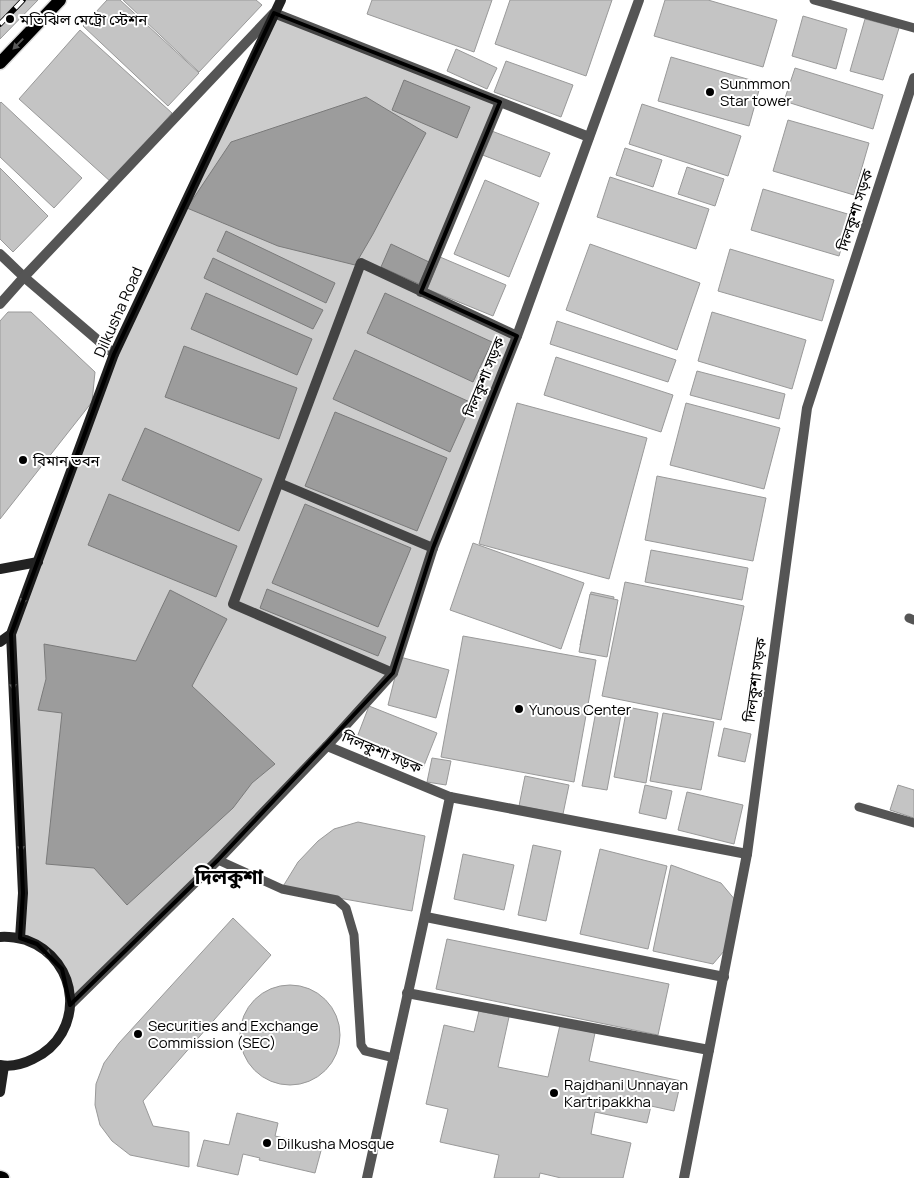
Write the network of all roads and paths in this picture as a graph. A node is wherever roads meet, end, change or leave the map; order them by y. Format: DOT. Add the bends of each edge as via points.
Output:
graph roads {
  1 [pos="60,0"];
  2 [pos="281,0"];
  3 [pos="639,0"];
  4 [pos="814,0"];
  5 [pos="274,13"];
  6 [pos="914,28"];
  7 [pos="0,63"];
  8 [pos="914,78"];
  9 [pos="500,102"];
  10 [pos="589,137"];
  11 [pos="0,254"];
  12 [pos="24,277"];
  13 [pos="421,292"];
  14 [pos="0,304"];
  15 [pos="516,336"];
  16 [pos="114,354"];
  17 [pos="279,483"];
  18 [pos="433,548"];
  19 [pos="38,562"];
  20 [pos="0,569"];
  21 [pos="11,634"];
  22 [pos="0,642"];
  23 [pos="393,673"];
  24 [pos="327,746"];
  25 [pos="450,797"];
  26 [pos="860,807"];
  27 [pos="914,823"];
  28 [pos="747,854"];
  29 [pos="218,860"];
  30 [pos="426,916"];
  31 [pos="0,937"];
  32 [pos="20,938"];
  33 [pos="724,977"];
  34 [pos="407,993"];
  35 [pos="70,1005"];
  36 [pos="710,1050"];
  37 [pos="394,1058"];
  38 [pos="2,1066"];
  39 [pos="0,1092"];
  40 [pos="368,1178"];
  41 [pos="684,1178"];
  1 -- 7 [label="main road, one-way"];
  2 -- 5 [label="main road, Dilkusha Road"];
  3 -- 10 [label="street, দিলকুশা সড়ক"];
  4 -- 6 [label="lane"];
  5 -- 9 [label="street"];
  5 -- 12 [label="street"];
  5 -- 16 [label="main road, Dilkusha Road"];
  8 -- 28 [label="street, দিলকুশা সড়ক" via="807,408"];
  9 -- 10 [label="street"];
  9 -- 13 [label="street"];
  10 -- 15 [label="street, দিলকুশা সড়ক"];
  11 -- 12 [label="street"];
  12 -- 14 [label="street"];
  12 -- 16 [label="street"];
  13 -- 15 [label="street"];
  13 -- 17 [label="street" via="361,263"];
  15 -- 18 [label="street, দিলকুশা সড়ক"];
  16 -- 19 [label="main road, Dilkusha Road"];
  17 -- 18 [label="street"];
  17 -- 23 [label="street" via="234,604"];
  18 -- 23 [label="street, দিলকুশা সড়ক"];
  19 -- 20 [label="main road"];
  19 -- 21 [label="main road, Dilkusha Road, one-way"];
  21 -- 22 [label="main road"];
  21 -- 32 [label="main road, one-way" via="23,894"];
  23 -- 24 [label="street, দিলকুশা সড়ক"];
  24 -- 25 [label="street, দিলকুশা সড়ক"];
  24 -- 29 [label="street, দিলকুশা সড়ক"];
  25 -- 28 [label="street, দিলকুশা সড়ক"];
  25 -- 30 [label="street"];
  26 -- 27 [label="lane"];
  28 -- 33 [label="street, দিলকুশা সড়ক"];
  29 -- 35 [label="street, দিলকুশা সড়ক"];
  29 -- 37 [label="lane" via="282,889 337,900 346,908 354,935 361,1045 366,1051"];
  30 -- 33 [label="street"];
  30 -- 34 [label="street"];
  31 -- 32 [label="main road"];
  32 -- 35 [label="main road, one-way" via="37,944 51,955 69,986"];
  33 -- 36 [label="street, দিলকুশা সড়ক"];
  34 -- 36 [label="street"];
  34 -- 37 [label="street"];
  35 -- 38 [label="main road" via="66,1024 56,1042 23,1064"];
  36 -- 41 [label="street, দিলকুশা সড়ক"];
  37 -- 40 [label="street"];
  38 -- 39 [label="main road"];
}
